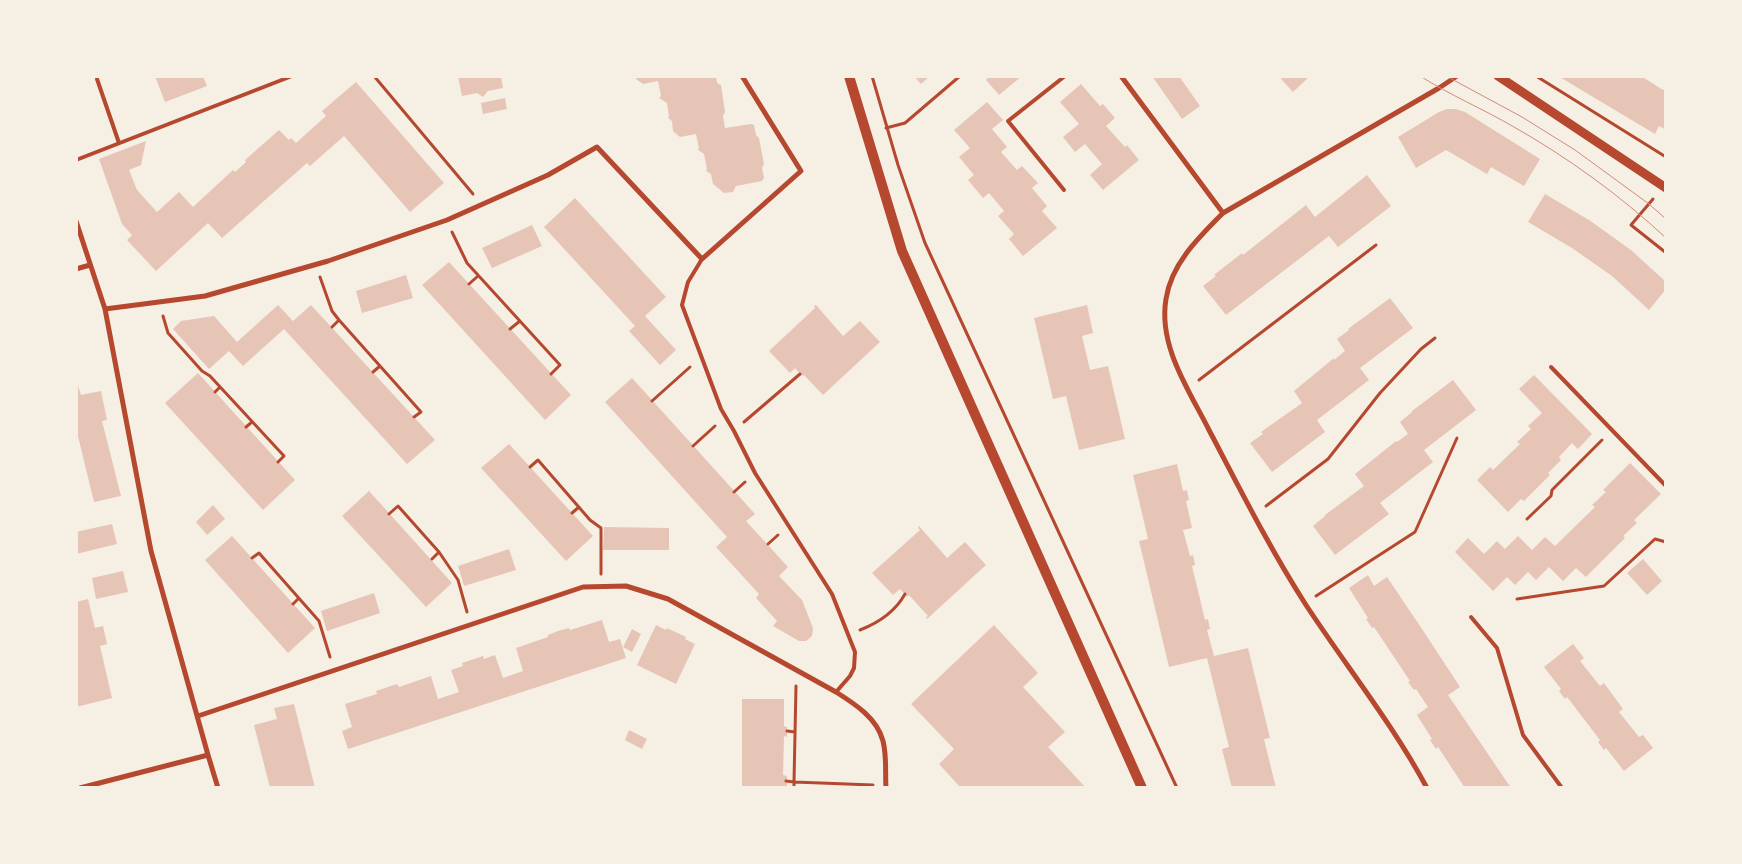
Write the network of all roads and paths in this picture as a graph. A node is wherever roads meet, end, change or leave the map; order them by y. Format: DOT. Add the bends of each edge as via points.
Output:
graph roads {
  1 [pos="292,76"];
  2 [pos="374,76"];
  3 [pos="742,76"];
  4 [pos="849,76"];
  5 [pos="872,76"];
  6 [pos="960,76"];
  7 [pos="1065,76"];
  8 [pos="1122,76"];
  9 [pos="1457,76"];
  10 [pos="1498,76"];
  11 [pos="1536,76"];
  12 [pos="97,79"];
  13 [pos="887,128"];
  14 [pos="866,133"];
  15 [pos="120,143"];
  16 [pos="1666,157"];
  17 [pos="76,160"];
  18 [pos="1665,187"];
  19 [pos="1064,190"];
  20 [pos="481,205"];
  21 [pos="1223,213"];
  22 [pos="446,220"];
  23 [pos="76,221"];
  24 [pos="1376,245"];
  25 [pos="1664,252"];
  26 [pos="702,259"];
  27 [pos="90,265"];
  28 [pos="315,265"];
  29 [pos="76,269"];
  30 [pos="478,276"];
  31 [pos="469,284"];
  32 [pos="160,303"];
  33 [pos="105,309"];
  34 [pos="339,320"];
  35 [pos="520,320"];
  36 [pos="332,327"];
  37 [pos="510,329"];
  38 [pos="1434,338"];
  39 [pos="702,357"];
  40 [pos="380,366"];
  41 [pos="1551,367"];
  42 [pos="373,372"];
  43 [pos="551,374"];
  44 [pos="800,374"];
  45 [pos="220,387"];
  46 [pos="1188,388"];
  47 [pos="215,392"];
  48 [pos="652,401"];
  49 [pos="414,417"];
  50 [pos="725,417"];
  51 [pos="252,422"];
  52 [pos="246,427"];
  53 [pos="1611,430"];
  54 [pos="734,431"];
  55 [pos="1457,438"];
  56 [pos="693,446"];
  57 [pos="278,462"];
  58 [pos="530,467"];
  59 [pos="1666,486"];
  60 [pos="579,507"];
  61 [pos="572,513"];
  62 [pos="389,514"];
  63 [pos="1253,515"];
  64 [pos="1528,519"];
  65 [pos="1666,542"];
  66 [pos="439,552"];
  67 [pos="252,558"];
  68 [pos="432,560"];
  69 [pos="601,587"];
  70 [pos="905,594"];
  71 [pos="298,599"];
  72 [pos="1517,599"];
  73 [pos="1305,603"];
  74 [pos="293,604"];
  75 [pos="1471,617"];
  76 [pos="471,625"];
  77 [pos="848,635"];
  78 [pos="334,670"];
  79 [pos="796,671"];
  80 [pos="836,692"];
  81 [pos="198,716"];
  82 [pos="787,732"];
  83 [pos="795,732"];
  84 [pos="208,755"];
  85 [pos="786,781"];
  86 [pos="794,782"];
  87 [pos="886,787"];
  88 [pos="80,788"];
  89 [pos="218,788"];
  90 [pos="794,788"];
  91 [pos="1142,788"];
  92 [pos="1177,788"];
  93 [pos="1427,788"];
  94 [pos="1562,788"];
  1 -- 15 [label="lane"];
  2 -- 20 [label="path"];
  3 -- 26 [label="street" via="801,171"];
  4 -- 14 [label="main road"];
  5 -- 13 [label="path"];
  6 -- 13 [label="path" via="905,124"];
  7 -- 19 [label="lane" via="1008,121"];
  8 -- 21 [label="street"];
  9 -- 21 [label="street"];
  10 -- 18 [label="street"];
  11 -- 16 [label="path"];
  12 -- 15 [label="lane"];
  13 -- 14 [label="path"];
  13 -- 92 [label="path" via="925,244"];
  14 -- 91 [label="main road" via="902,251"];
  15 -- 17 [label="lane"];
  18 -- 25 [label="path" via="1631,226"];
  20 -- 22 [label="street"];
  20 -- 26 [label="street" via="548,175 597,147"];
  21 -- 46 [label="street" via="1202,233 1175,269 1166,299 1165,330"];
  22 -- 28 [label="street"];
  22 -- 30 [label="path" via="467,263"];
  23 -- 27 [label="street"];
  24 -- 46 [label="path"];
  26 -- 39 [label="lane" via="688,282 682,305"];
  27 -- 29 [label="street"];
  27 -- 33 [label="street"];
  28 -- 32 [label="street" via="205,296"];
  28 -- 34 [label="path" via="332,311"];
  30 -- 31 [label="path"];
  30 -- 35 [label="path"];
  32 -- 33 [label="street"];
  32 -- 45 [label="path" via="168,333"];
  33 -- 81 [label="street" via="151,551"];
  34 -- 36 [label="path"];
  34 -- 40 [label="path"];
  35 -- 37 [label="path"];
  35 -- 43 [label="path" via="560,365"];
  38 -- 63 [label="path" via="1380,393 1328,459"];
  39 -- 48 [label="path"];
  39 -- 50 [label="lane"];
  40 -- 42 [label="path"];
  40 -- 49 [label="path" via="421,412"];
  41 -- 53 [label="lane"];
  44 -- 54 [label="path"];
  45 -- 47 [label="path"];
  45 -- 51 [label="path"];
  46 -- 63 [label="street"];
  50 -- 54 [label="lane"];
  50 -- 56 [label="path"];
  51 -- 52 [label="path"];
  51 -- 57 [label="path" via="284,456"];
  53 -- 59 [label="lane"];
  53 -- 64 [label="path"];
  54 -- 77 [label="lane" via="755,473 832,594"];
  55 -- 73 [label="path" via="1415,532"];
  58 -- 60 [label="path" via="538,460"];
  60 -- 61 [label="path"];
  60 -- 69 [label="path" via="601,528"];
  62 -- 66 [label="path" via="398,506"];
  63 -- 73 [label="street"];
  65 -- 72 [label="path" via="1655,539 1604,586"];
  66 -- 68 [label="path"];
  66 -- 76 [label="path" via="458,580"];
  67 -- 71 [label="path" via="259,553"];
  69 -- 76 [label="street" via="583,587"];
  69 -- 79 [label="street" via="626,586 668,599"];
  70 -- 77 [label="path" via="901,602 878,623"];
  71 -- 74 [label="path"];
  71 -- 78 [label="path" via="319,621"];
  73 -- 93 [label="street" via="1411,759"];
  75 -- 94 [label="lane" via="1497,648 1523,735"];
  76 -- 78 [label="street"];
  77 -- 80 [label="lane" via="855,661 850,676"];
  78 -- 81 [label="street"];
  79 -- 80 [label="street"];
  79 -- 83 [label="path"];
  80 -- 87 [label="street" via="874,722 883,741"];
  81 -- 84 [label="street"];
  82 -- 83 [label="path"];
  83 -- 86 [label="path"];
  84 -- 88 [label="street"];
  84 -- 89 [label="street"];
  85 -- 86 [label="path"];
  86 -- 87 [label="path"];
  86 -- 90 [label="path"];
}
